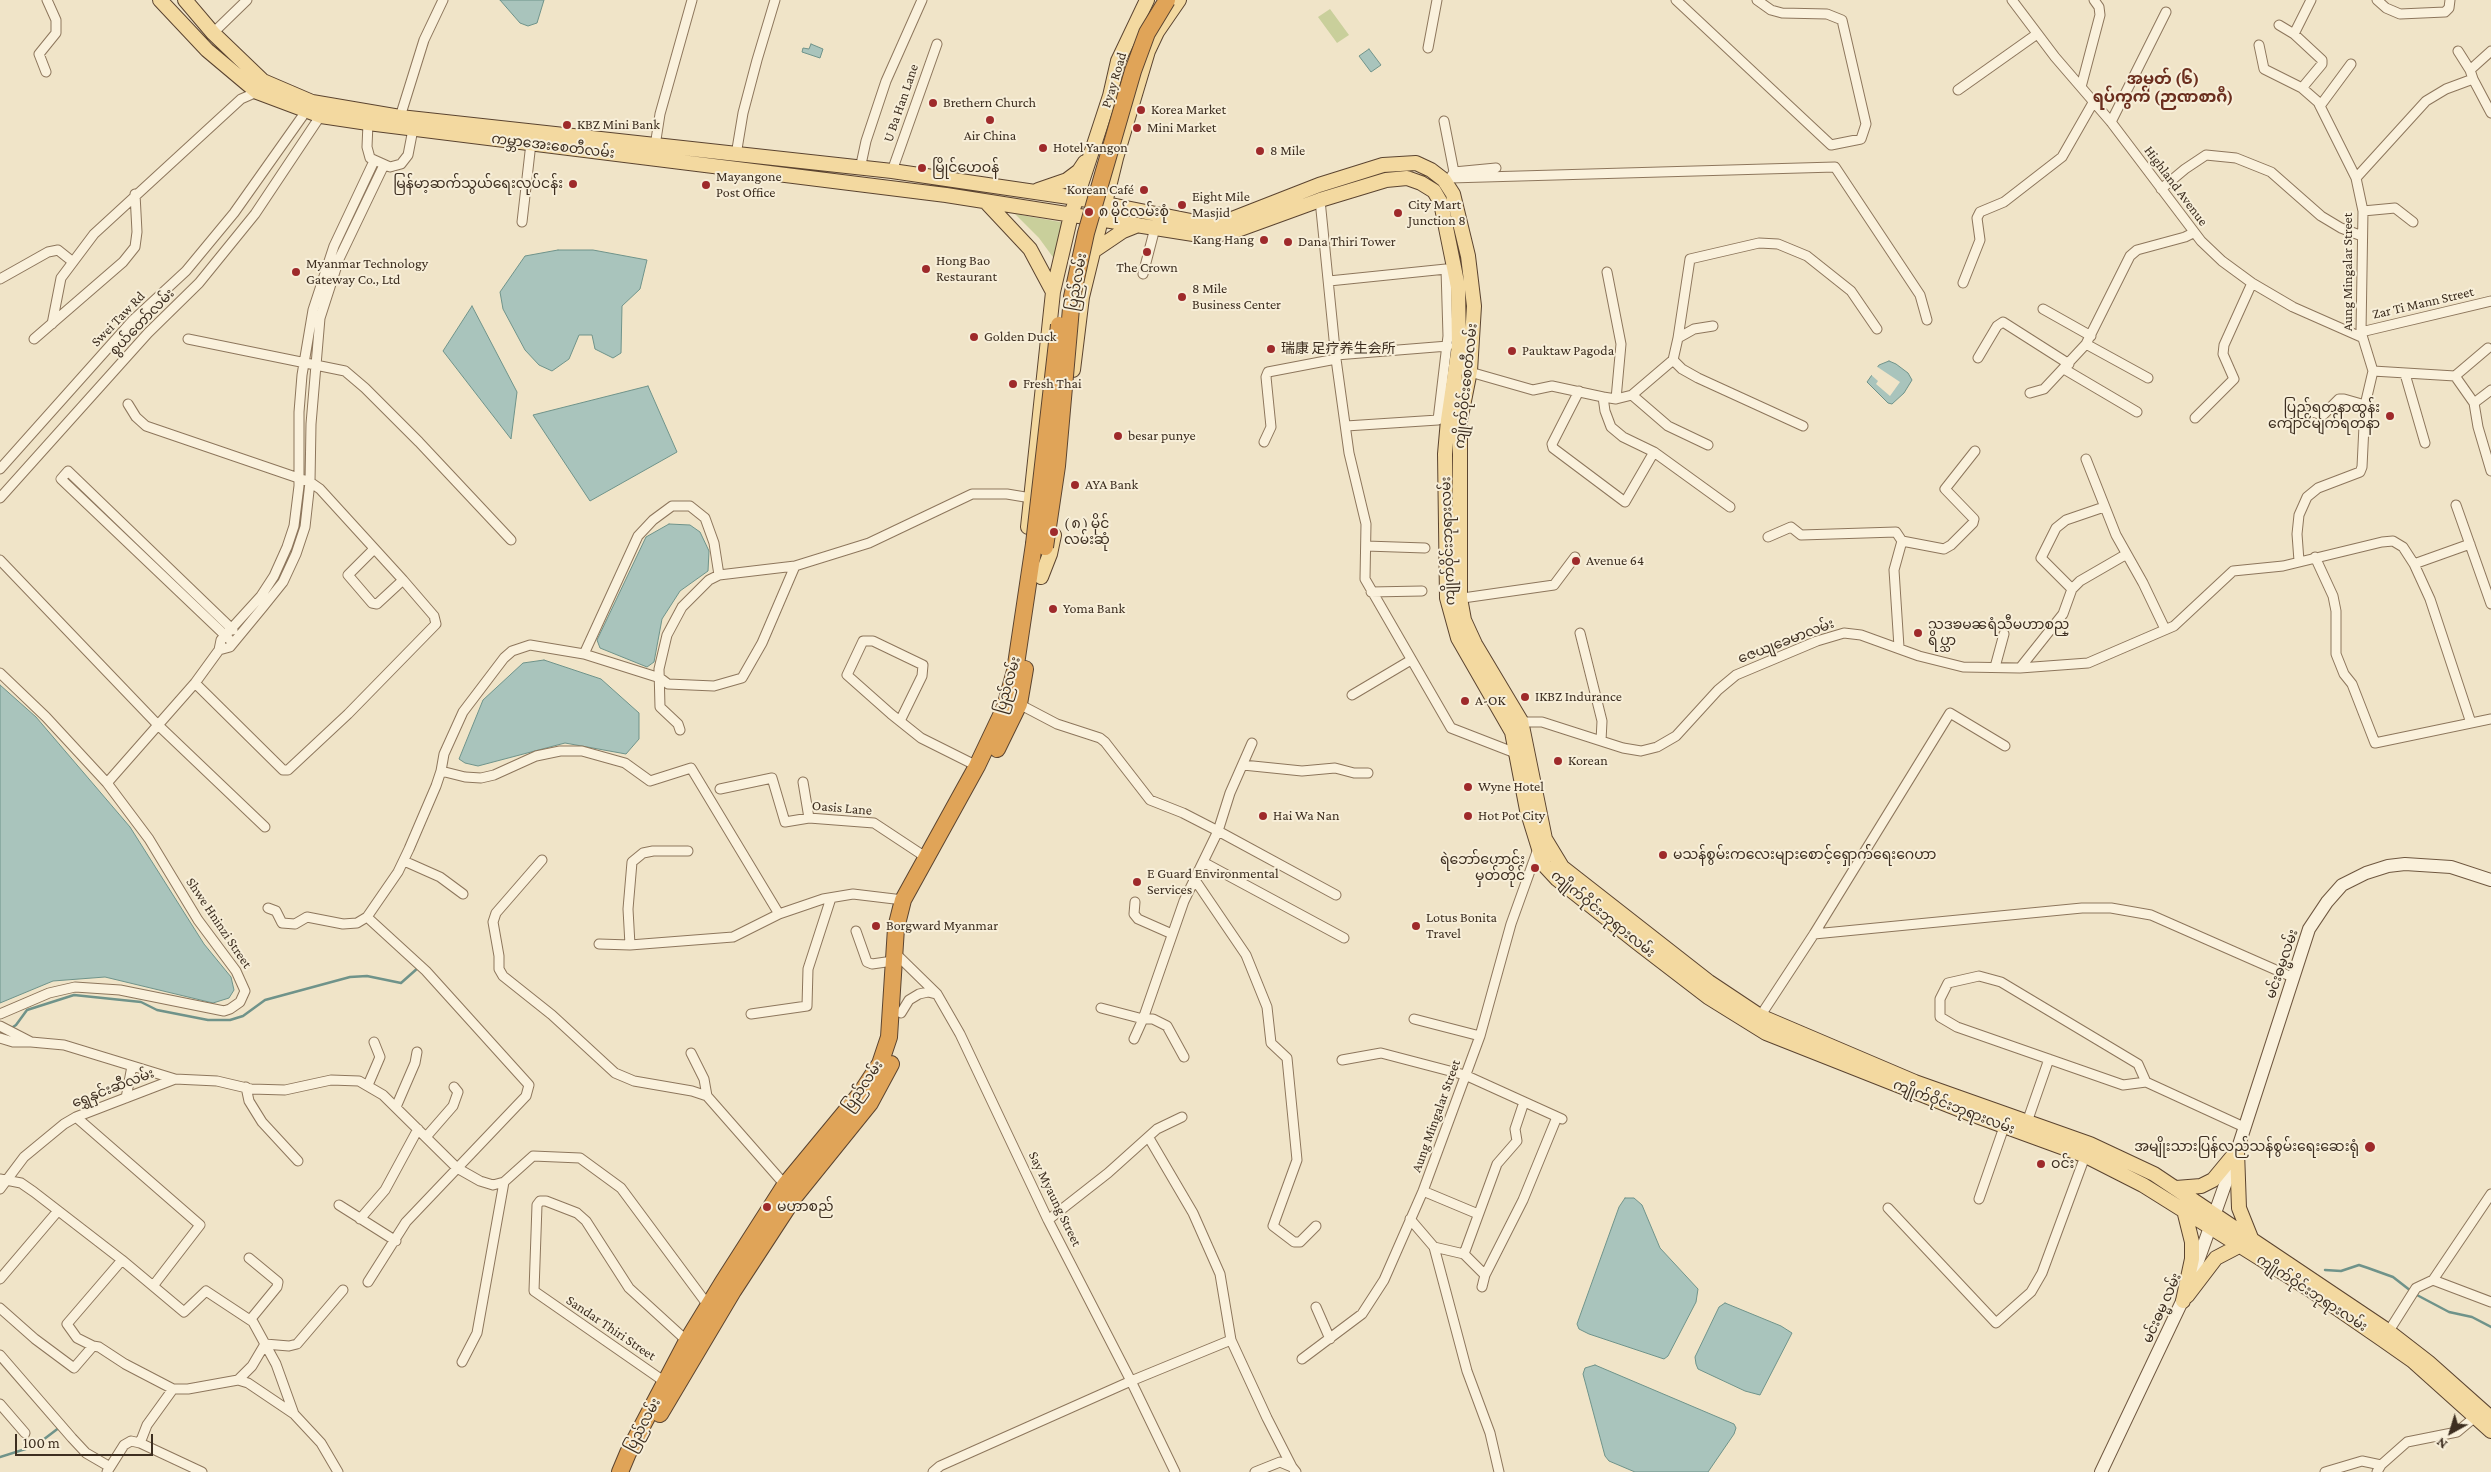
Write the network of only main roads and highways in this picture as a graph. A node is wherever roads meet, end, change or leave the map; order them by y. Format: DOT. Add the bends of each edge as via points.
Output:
graph roads {
  1 [pos="160,0"];
  2 [pos="185,0"];
  3 [pos="1169,2"];
  4 [pos="1145,3"];
  5 [pos="309,107"];
  6 [pos="324,111"];
  7 [pos="414,123"];
  8 [pos="662,151"];
  9 [pos="1090,156"];
  10 [pos="785,167"];
  11 [pos="1111,177"];
  12 [pos="1033,191"];
  13 [pos="1076,198"];
  14 [pos="986,202"];
  15 [pos="1105,204"];
  16 [pos="1133,210"];
  17 [pos="1071,214"];
  18 [pos="1101,220"];
  19 [pos="1139,224"];
  20 [pos="1092,252"];
  21 [pos="1053,292"];
  22 [pos="1463,369"];
  23 [pos="1035,576"];
  24 [pos="1013,702"];
  25 [pos="1515,723"];
  26 [pos="1541,843"];
  27 [pos="2491,880"];
  28 [pos="896,958"];
  29 [pos="1757,1021"];
  30 [pos="2025,1128"];
  31 [pos="2088,1150"];
  32 [pos="2237,1151"];
  33 [pos="2176,1188"];
  34 [pos="790,1191"];
  35 [pos="2184,1210"];
  36 [pos="2214,1221"];
  37 [pos="2251,1238"];
  38 [pos="2239,1246"];
  39 [pos="2183,1301"];
  40 [pos="713,1311"];
  41 [pos="2386,1335"];
  42 [pos="2491,1418"];
  43 [pos="2491,1431"];
  44 [pos="620,1472"];
  45 [pos="631,1472"];
  46 [pos="2101,1472"];
  1 -- 5 [label="main road, ကမ္ဘာအေးစေတီလမ်း" via="207,50 257,92"];
  2 -- 5 [label="main road, ကမ္ဘာအေးစေတီလမ်း" via="263,81"];
  3 -- 11 [label="main road, ပြည်လမ်း" via="1148,51"];
  3 -- 23 [label="highway, ပြည်လမ်း, bridge" via="1147,33 1133,71 1086,234 1072,297 1057,466"];
  4 -- 9 [label="main road, Pyay Road" via="1118,61"];
  5 -- 6 [label="main road, ကမ္ဘာအေးစေတီလမ်း"];
  6 -- 7 [label="main road, ကမ္ဘာအေးစေတီလမ်း" via="400,117"];
  6 -- 7 [label="main road, ကမ္ဘာအေးစေတီလမ်း" via="368,123"];
  7 -- 8 [label="main road, ကမ္ဘာအေးစေတီလမ်း"];
  8 -- 10 [label="main road, ကမ္ဘာအေးစေတီလမ်း"];
  8 -- 10 [label="main road, ကမ္ဘာအေးစေတီလမ်း" via="736,154"];
  9 -- 12 [label="main road" via="1067,180"];
  9 -- 13 [label="main road, ပြည်လမ်း"];
  10 -- 12 [label="main road, ကမ္ဘာအေးစေတီလမ်း" via="860,168"];
  10 -- 14 [label="main road, ကမ္ဘာအေးစေတီလမ်း"];
  11 -- 15 [label="main road, ပြည်လမ်း"];
  11 -- 16 [label="main road" via="1116,191"];
  12 -- 13 [label="main road, ကမ္ဘာအေးစေတီလမ်း"];
  13 -- 15 [label="main road, ကမ္ဘာအေးစေတီလမ်း"];
  13 -- 17 [label="main road, ပြည်လမ်း"];
  14 -- 17 [label="main road, ကမ္ဘာအေးစေတီလမ်း"];
  14 -- 21 [label="main road" via="1030,249"];
  15 -- 16 [label="main road, ကမ္ဘာအေးစေတီလမ်း"];
  15 -- 18 [label="main road, ပြည်လမ်း"];
  16 -- 22 [label="main road, ကျိုက်ဝိုင်းစေတီလမ်း" via="1206,224 1232,219 1319,185 1383,165 1416,163 1450,177 1470,266 1474,306"];
  17 -- 18 [label="main road, ကမ္ဘာအေးစေတီလမ်း"];
  17 -- 21 [label="main road, ပြည်လမ်း"];
  18 -- 19 [label="main road, ကမ္ဘာအေးစေတီလမ်း"];
  18 -- 20 [label="main road"];
  19 -- 20 [label="main road"];
  19 -- 22 [label="main road, ကျိုက်ဝိုင်းဘုရားလမ်း" via="1206,236 1232,232 1320,200 1395,178 1421,183 1434,191 1445,214 1458,286"];
  20 -- 23 [label="main road, ပြည်လမ်း" via="1082,297 1052,546"];
  21 -- 23 [label="main road, ပြည်လမ်း" via="1027,539"];
  22 -- 25 [label="main road, ကျိုက်ဝိုင်းဘုရားလမ်း" via="1448,420 1453,488 1454,600"];
  23 -- 24 [label="highway, ပြည်လမ်း"];
  24 -- 28 [label="highway, ပြည်လမ်း" via="982,777 914,902"];
  24 -- 28 [label="highway, ပြည်လမ်း" via="902,900 896,928"];
  25 -- 26 [label="main road"];
  25 -- 26 [label="main road, ကျိုက်ဝိုင်းဘုရားလမ်း" via="1527,810"];
  26 -- 29 [label="main road, ကျိုက်ဝိုင်းဘုရားလမ်း" via="1544,865 1708,996"];
  27 -- 32 [label="main road, မင်းဓမ္မလမ်း" via="2451,867 2388,866 2342,885 2309,929"];
  28 -- 34 [label="highway, ပြည်လမ်း" via="889,1037 880,1064"];
  28 -- 34 [label="highway, ပြည်လမ်း" via="901,1013 895,1053 870,1103"];
  29 -- 30 [label="main road, ကျိုက်ဝိုင်းဘုရားလမ်း" via="1782,1028"];
  29 -- 30 [label="main road, ကျိုက်ဝိုင်းဘုရားလမ်း" via="1794,1045 2004,1127"];
  30 -- 31 [label="main road, ကျိုက်ဝိုင်းဘုရားလမ်း"];
  31 -- 33 [label="main road, ကျိုက်ဝိုင်းဘုရားလမ်း" via="2127,1160"];
  31 -- 35 [label="main road, ကျိုက်ဝိုင်းဘုရားလမ်း"];
  32 -- 33 [label="main road" via="2213,1180 2201,1186"];
  32 -- 36 [label="main road, မင်းဓမ္မ လမ်း"];
  32 -- 37 [label="main road" via="2239,1208"];
  33 -- 36 [label="main road, ကျိုက်ဝိုင်းဘုရားလမ်း"];
  34 -- 40 [label="highway, ပြည်လမ်း"];
  35 -- 36 [label="main road, ကျိုက်ဝိုင်းဘုရားလမ်း"];
  35 -- 39 [label="main road" via="2192,1242 2192,1259"];
  36 -- 37 [label="main road, ကျိုက်ဝိုင်းဘုရားလမ်း"];
  36 -- 38 [label="main road, ကျိုက်ဝိုင်းဘုရားလမ်း"];
  36 -- 39 [label="main road, မင်းဓမ္မ လမ်း"];
  37 -- 41 [label="main road, ကျိုက်ဝိုင်းဘုရားလမ်း"];
  38 -- 39 [label="main road" via="2216,1258"];
  38 -- 41 [label="main road, ကျိုက်ဝိုင်းဘုရားလမ်း"];
  39 -- 46 [label="main road, မင်းဓမ္မ လမ်း"];
  40 -- 44 [label="highway, ပြည်လမ်း" via="687,1341"];
  40 -- 45 [label="highway, ပြည်လမ်း" via="692,1362 658,1418"];
  41 -- 42 [label="main road, ကျိုက်ဝိုင်းဘုရားလမ်း" via="2428,1362"];
  41 -- 43 [label="main road, ကျိုက်ဝိုင်းဘုရားလမ်း"];
}
